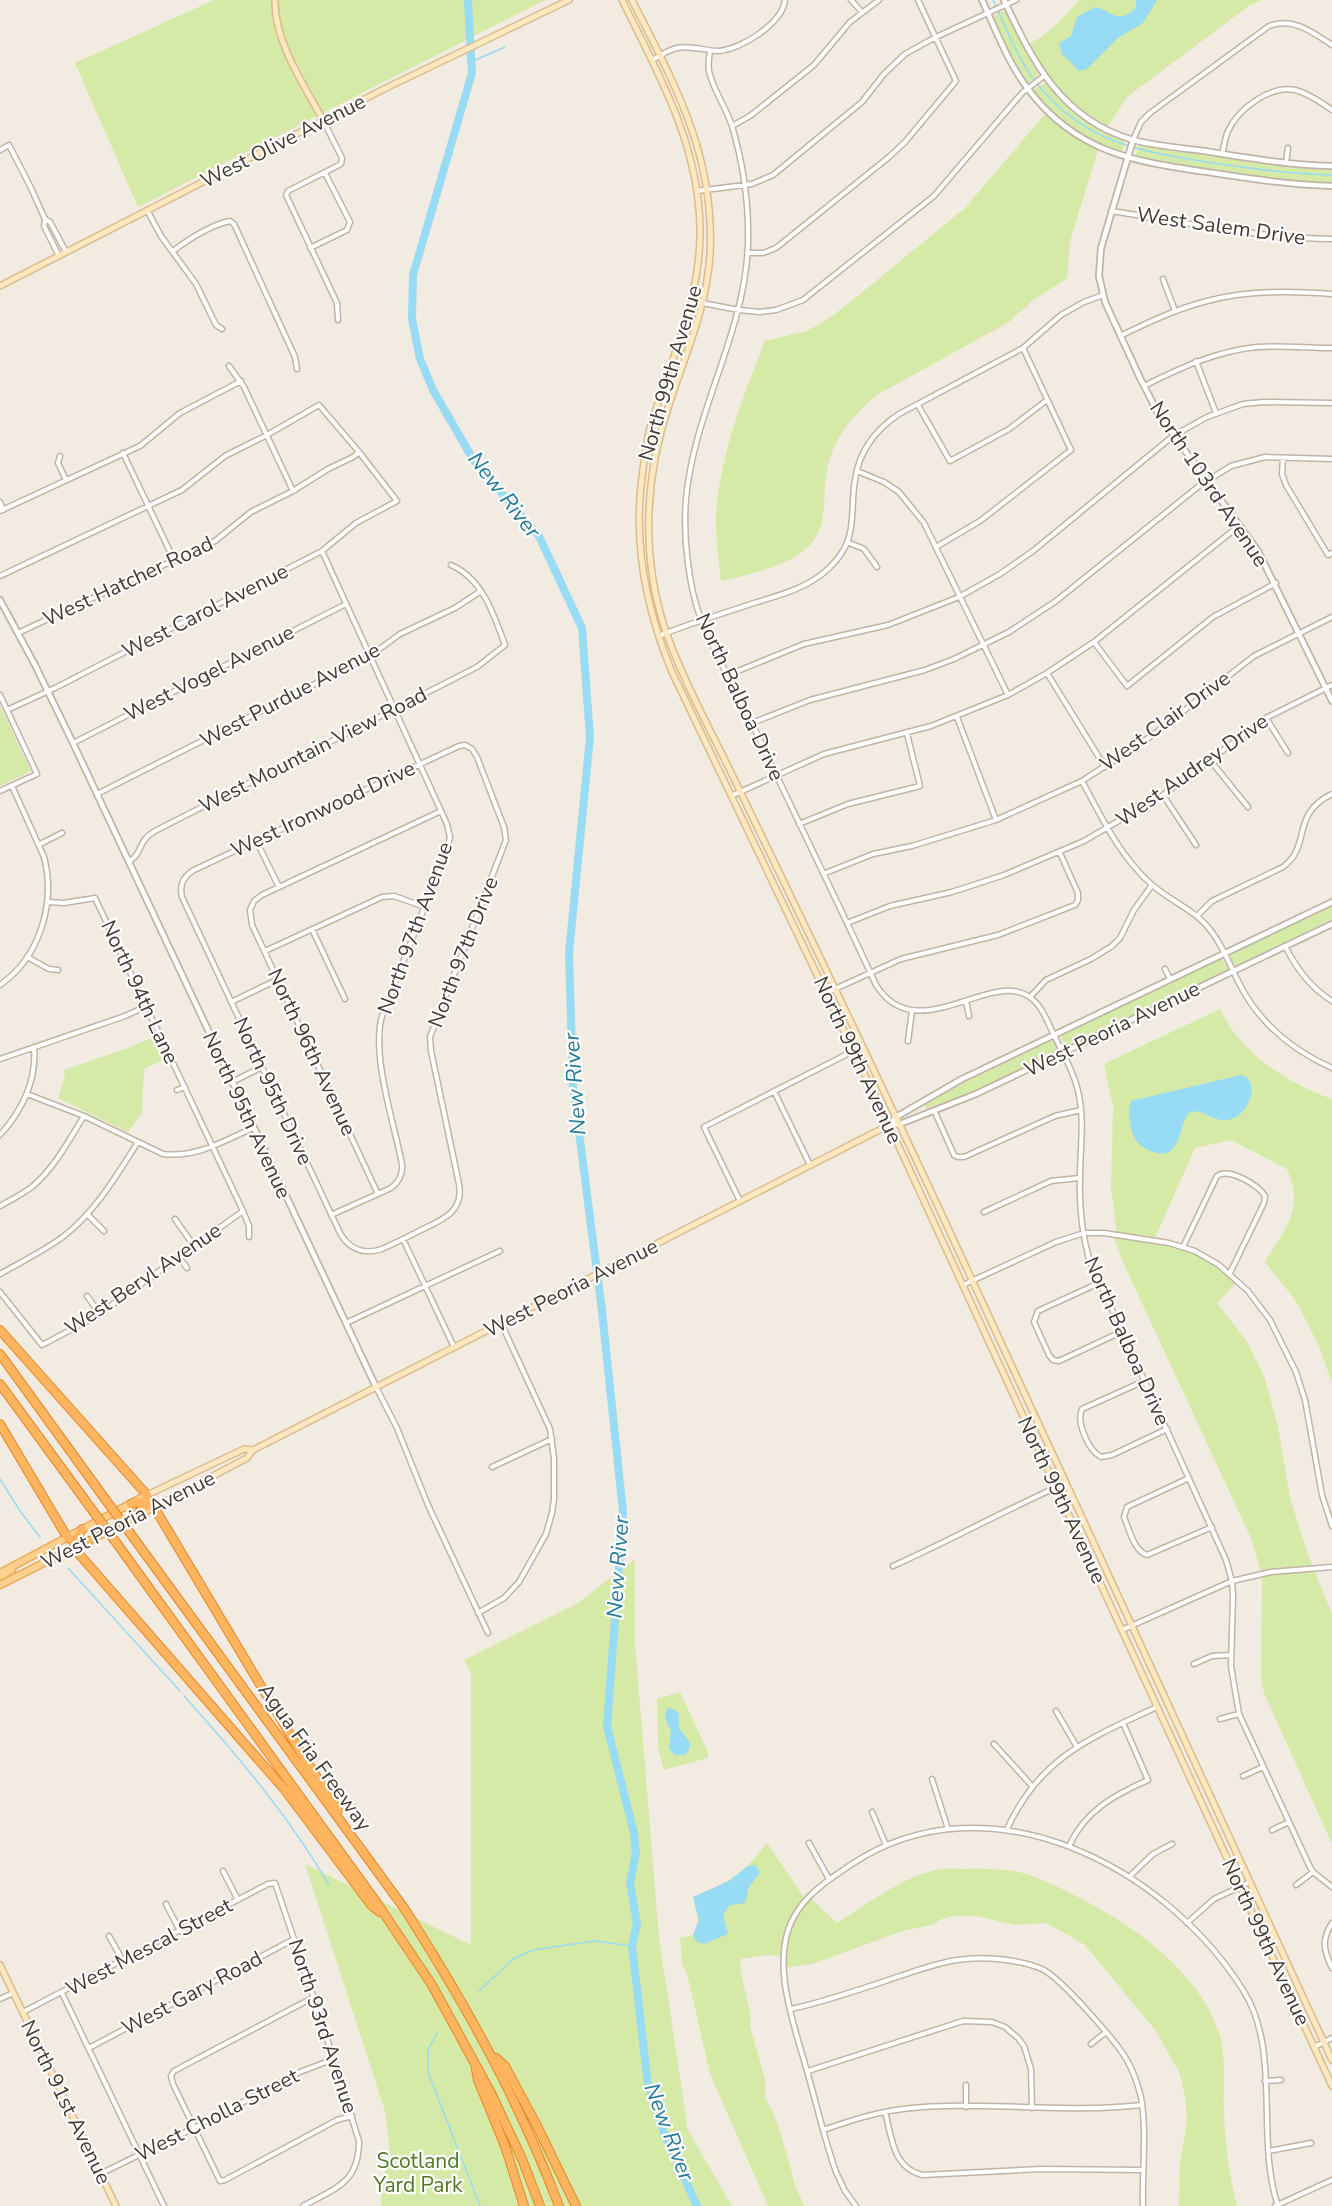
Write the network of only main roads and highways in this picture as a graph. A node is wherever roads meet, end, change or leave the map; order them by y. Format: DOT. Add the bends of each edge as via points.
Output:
graph roads {
  1 [pos="275,0"];
  2 [pos="569,0"];
  3 [pos="622,0"];
  4 [pos="632,0"];
  5 [pos="322,120"];
  6 [pos="0,285"];
  7 [pos="651,427"];
  8 [pos="661,430"];
  9 [pos="781,875"];
  10 [pos="772,880"];
  11 [pos="889,1125"];
  12 [pos="942,1216"];
  13 [pos="933,1220"];
  14 [pos="0,1330"];
  15 [pos="0,1354"];
  16 [pos="0,1384"];
  17 [pos="0,1425"];
  18 [pos="253,1450"];
  19 [pos="149,1502"];
  20 [pos="131,1504"];
  21 [pos="136,1516"];
  22 [pos="82,1529"];
  23 [pos="67,1537"];
  24 [pos="1092,1539"];
  25 [pos="89,1541"];
  26 [pos="1082,1544"];
  27 [pos="75,1545"];
  28 [pos="19,1563"];
  29 [pos="0,1573"];
  30 [pos="0,1577"];
  31 [pos="0,1585"];
  32 [pos="1149,1664"];
  33 [pos="1140,1668"];
  34 [pos="404,1908"];
  35 [pos="388,1919"];
  36 [pos="0,1965"];
  37 [pos="489,2050"];
  38 [pos="474,2058"];
  39 [pos="1332,2060"];
  40 [pos="1332,2086"];
  41 [pos="116,2206"];
  42 [pos="524,2206"];
  43 [pos="540,2206"];
  44 [pos="559,2206"];
  45 [pos="576,2206"];
  1 -- 5 [label="main road" via="286,49"];
  2 -- 5 [label="main road, West Olive Avenue"];
  3 -- 7 [label="main road, North 99th Avenue" via="685,137 697,191 699,254 692,301"];
  4 -- 8 [label="main road, North 99th Avenue" via="680,95 696,137 710,227 703,303"];
  5 -- 6 [label="main road, West Olive Avenue"];
  7 -- 8 [label="main road"];
  7 -- 10 [label="main road, North 99th Avenue" via="639,498 639,537 642,575 658,636"];
  8 -- 9 [label="main road, North 99th Avenue" via="651,474 648,529 654,587 666,633"];
  9 -- 10 [label="main road"];
  9 -- 12 [label="main road, North 99th Avenue"];
  10 -- 11 [label="main road, North 99th Avenue"];
  11 -- 13 [label="main road, North 99th Avenue"];
  11 -- 18 [label="main road, West Peoria Avenue"];
  12 -- 13 [label="main road"];
  12 -- 24 [label="main road, North 99th Avenue"];
  13 -- 26 [label="main road, North 99th Avenue"];
  14 -- 19 [label="highway"];
  15 -- 34 [label="highway, Agua Fria Freeway, bridge"];
  16 -- 35 [label="highway, Agua Fria Freeway, bridge"];
  17 -- 23 [label="highway"];
  18 -- 19 [label="main road, West Peoria Avenue" via="247,1458"];
  18 -- 19 [label="main road, West Peoria Avenue" via="244,1449"];
  19 -- 20 [label="highway"];
  19 -- 21 [label="highway"];
  19 -- 34 [label="highway" via="335,1807 396,1890"];
  20 -- 22 [label="main road, West Peoria Avenue"];
  21 -- 25 [label="main road, West Peoria Avenue"];
  22 -- 23 [label="main road, West Peoria Avenue"];
  22 -- 27 [label="highway"];
  23 -- 27 [label="highway"];
  23 -- 28 [label="main road, West Peoria Avenue"];
  24 -- 26 [label="main road"];
  24 -- 32 [label="main road, North 99th Avenue"];
  25 -- 27 [label="highway"];
  26 -- 33 [label="main road, North 99th Avenue"];
  27 -- 31 [label="main road, West Peoria Avenue"];
  27 -- 35 [label="highway" via="285,1790 372,1906"];
  28 -- 29 [label="main road, West Peoria Avenue"];
  28 -- 30 [label="main road"];
  32 -- 33 [label="main road"];
  32 -- 39 [label="main road, North 99th Avenue"];
  33 -- 40 [label="main road, North 99th Avenue"];
  34 -- 37 [label="highway, Agua Fria Freeway"];
  35 -- 38 [label="highway, Agua Fria Freeway"];
  36 -- 41 [label="main road, North 91st Avenue"];
  37 -- 44 [label="highway, Agua Fria Freeway" via="526,2125"];
  37 -- 45 [label="highway" via="505,2066"];
  38 -- 42 [label="highway" via="478,2080"];
  38 -- 43 [label="highway, Agua Fria Freeway"];
}
